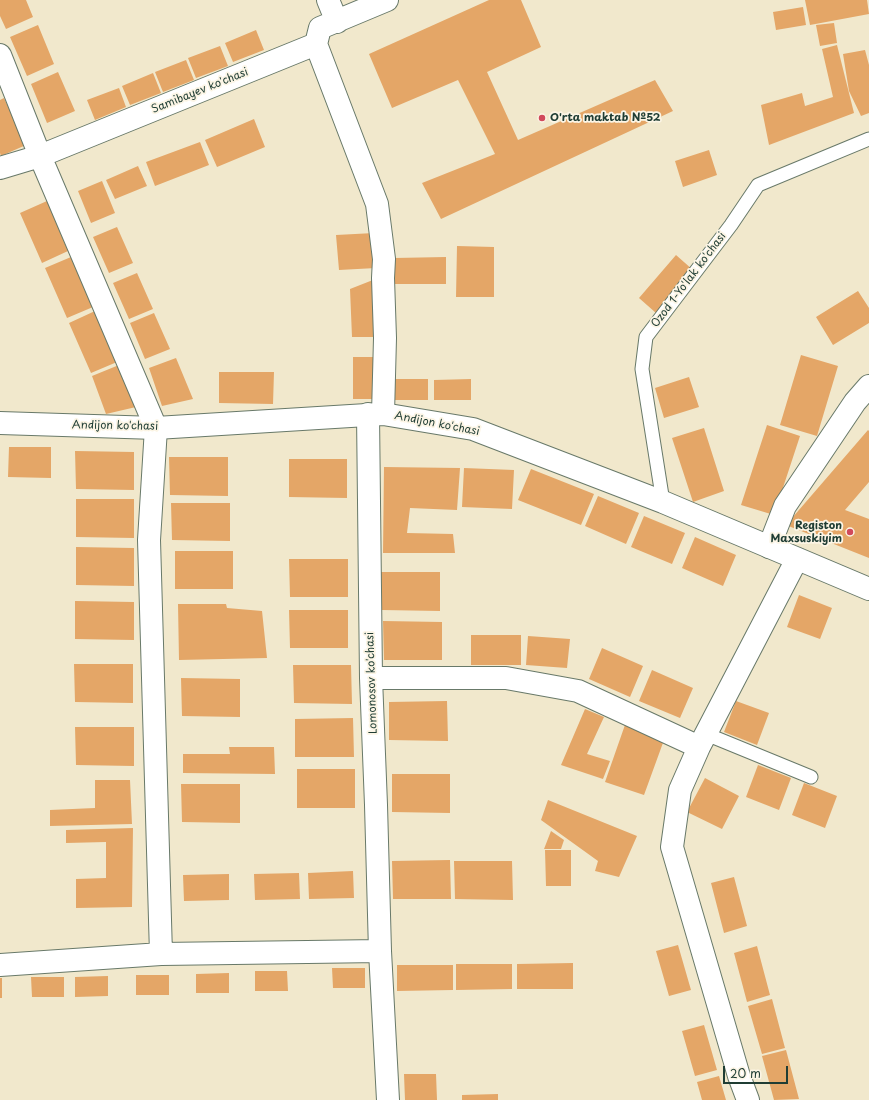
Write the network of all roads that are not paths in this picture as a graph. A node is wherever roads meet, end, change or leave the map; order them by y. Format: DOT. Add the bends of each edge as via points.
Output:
graph roads {
  1 [pos="328,0"];
  2 [pos="387,0"];
  3 [pos="337,22"];
  4 [pos="316,44"];
  5 [pos="0,55"];
  6 [pos="869,139"];
  7 [pos="40,156"];
  8 [pos="0,168"];
  9 [pos="869,386"];
  10 [pos="376,414"];
  11 [pos="0,423"];
  12 [pos="156,428"];
  13 [pos="663,502"];
  14 [pos="769,547"];
  15 [pos="797,559"];
  16 [pos="869,588"];
  17 [pos="371,678"];
  18 [pos="702,740"];
  19 [pos="811,777"];
  20 [pos="380,951"];
  21 [pos="161,954"];
  22 [pos="0,965"];
  23 [pos="388,1100"];
  24 [pos="748,1100"];
  1 -- 3 [label="street"];
  2 -- 3 [label="street"];
  3 -- 4 [label="street" via="320,28"];
  4 -- 7 [label="street, Samibayev ko'chasi"];
  4 -- 10 [label="street, Lomonosov ko'chasi" via="377,204 384,259 385,338"];
  5 -- 7 [label="street"];
  6 -- 13 [label="lane, Ozod 1-Yo'lak ko'chasi" via="758,185 646,337 642,369"];
  7 -- 8 [label="street, Samibayev ko'chasi"];
  7 -- 12 [label="street"];
  9 -- 14 [label="street" via="855,402 785,506"];
  10 -- 12 [label="street, Andijon ko'chasi"];
  10 -- 13 [label="street, Andijon ko'chasi" via="473,429"];
  10 -- 17 [label="street, Lomonosov ko'chasi"];
  11 -- 12 [label="street, Andijon ko'chasi"];
  12 -- 21 [label="street" via="149,540"];
  13 -- 14 [label="street, Andijon ko'chasi"];
  14 -- 15 [label="street, Andijon ko'chasi"];
  15 -- 16 [label="street, Andijon ko'chasi"];
  15 -- 18 [label="street"];
  17 -- 18 [label="street" via="506,678 578,691"];
  17 -- 20 [label="street, Lomonosov ko'chasi"];
  18 -- 19 [label="lane"];
  18 -- 24 [label="street" via="680,790 672,847"];
  20 -- 21 [label="street"];
  20 -- 23 [label="street, Lomonosov ko'chasi"];
  21 -- 22 [label="street"];
}
